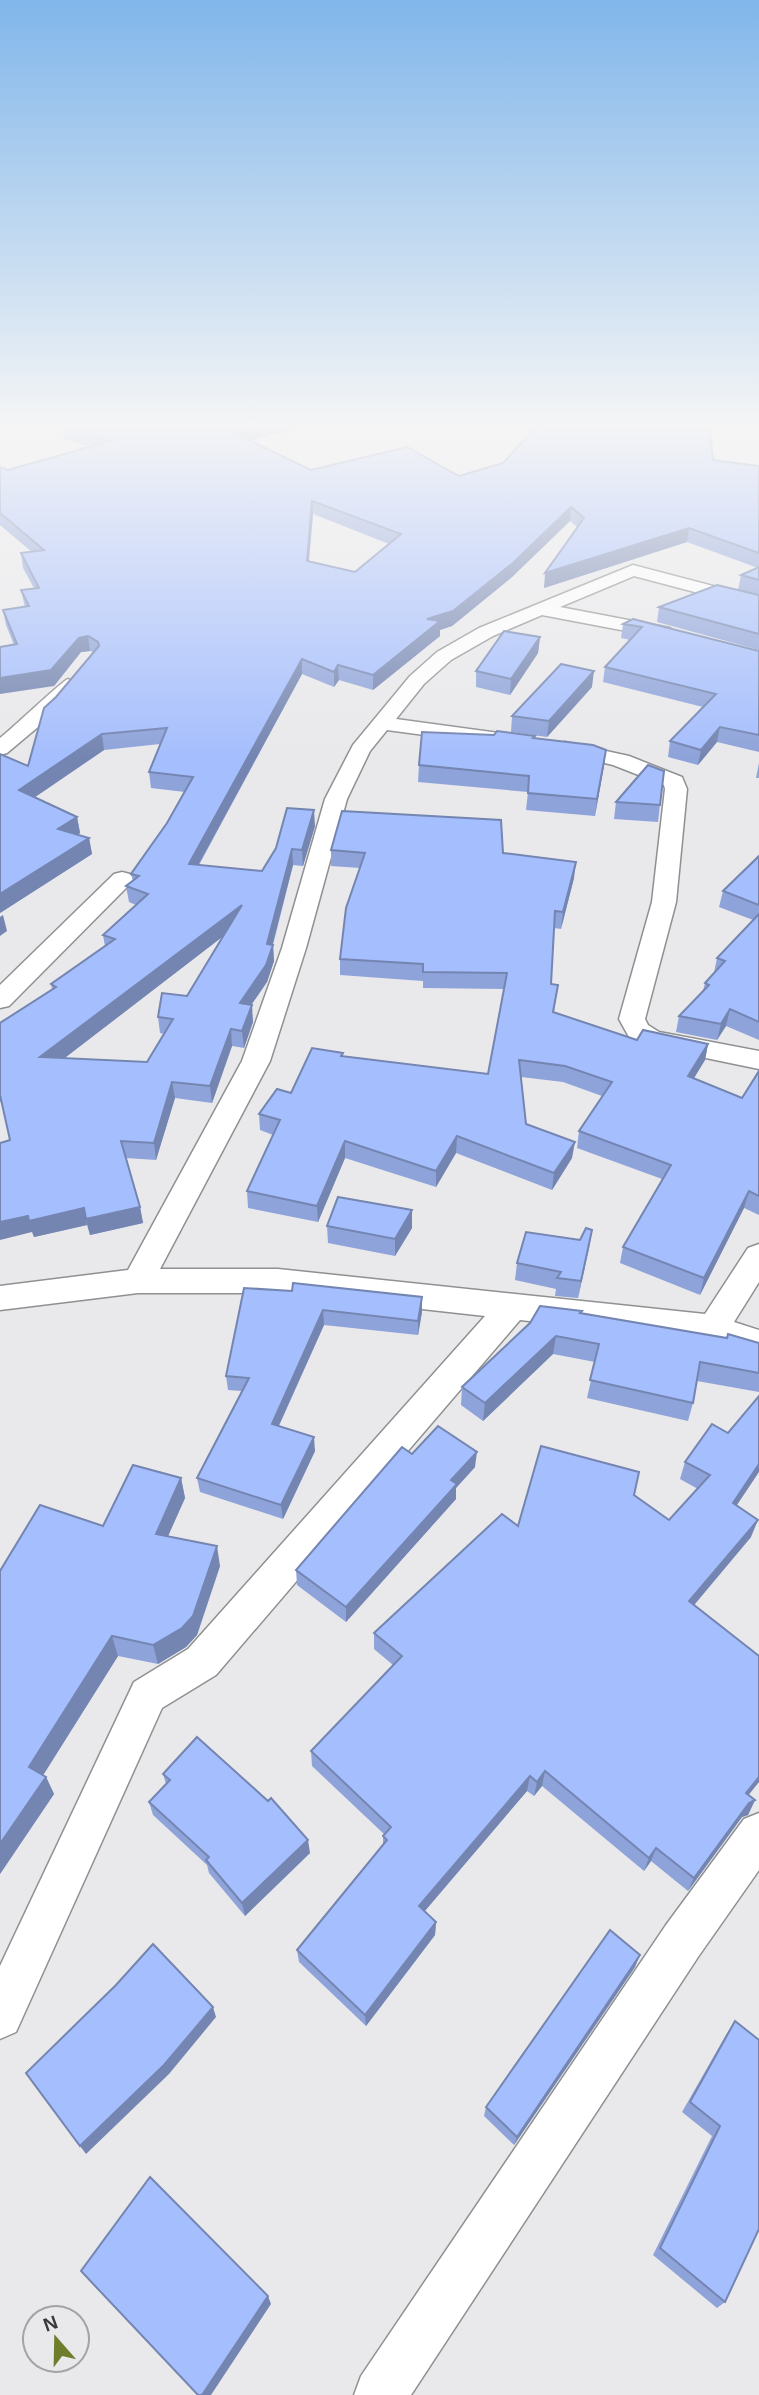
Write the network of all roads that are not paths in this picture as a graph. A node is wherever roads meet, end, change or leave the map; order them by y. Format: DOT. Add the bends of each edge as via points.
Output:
graph roads {
  1 [pos="759,604"];
  2 [pos="540,609"];
  3 [pos="680,637"];
  4 [pos="81,668"];
  5 [pos="381,723"];
  6 [pos="0,749"];
  7 [pos="122,879"];
  8 [pos="0,1000"];
  9 [pos="759,1060"];
  10 [pos="759,1256"];
  11 [pos="138,1281"];
  12 [pos="0,1298"];
  13 [pos="511,1308"];
  14 [pos="713,1328"];
  15 [pos="759,1343"];
  16 [pos="759,1834"];
  17 [pos="0,2016"];
  18 [pos="380,2395"];
  1 -- 2 [label="street" via="633,570"];
  2 -- 3 [label="street"];
  2 -- 5 [label="street" via="444,656"];
  4 -- 6 [label="street" via="50,707"];
  5 -- 9 [label="street" via="593,752 674,782 664,902 632,1019 638,1031 652,1039"];
  5 -- 11 [label="street" via="360,749 336,799 256,1061"];
  7 -- 8 [label="street"];
  10 -- 14 [label="street"];
  11 -- 12 [label="street"];
  11 -- 13 [label="street" via="278,1281 397,1291"];
  13 -- 14 [label="street"];
  13 -- 17 [label="street" via="202,1662 149,1695"];
  14 -- 15 [label="street"];
  16 -- 18 [label="street" via="682,1941"];
}
